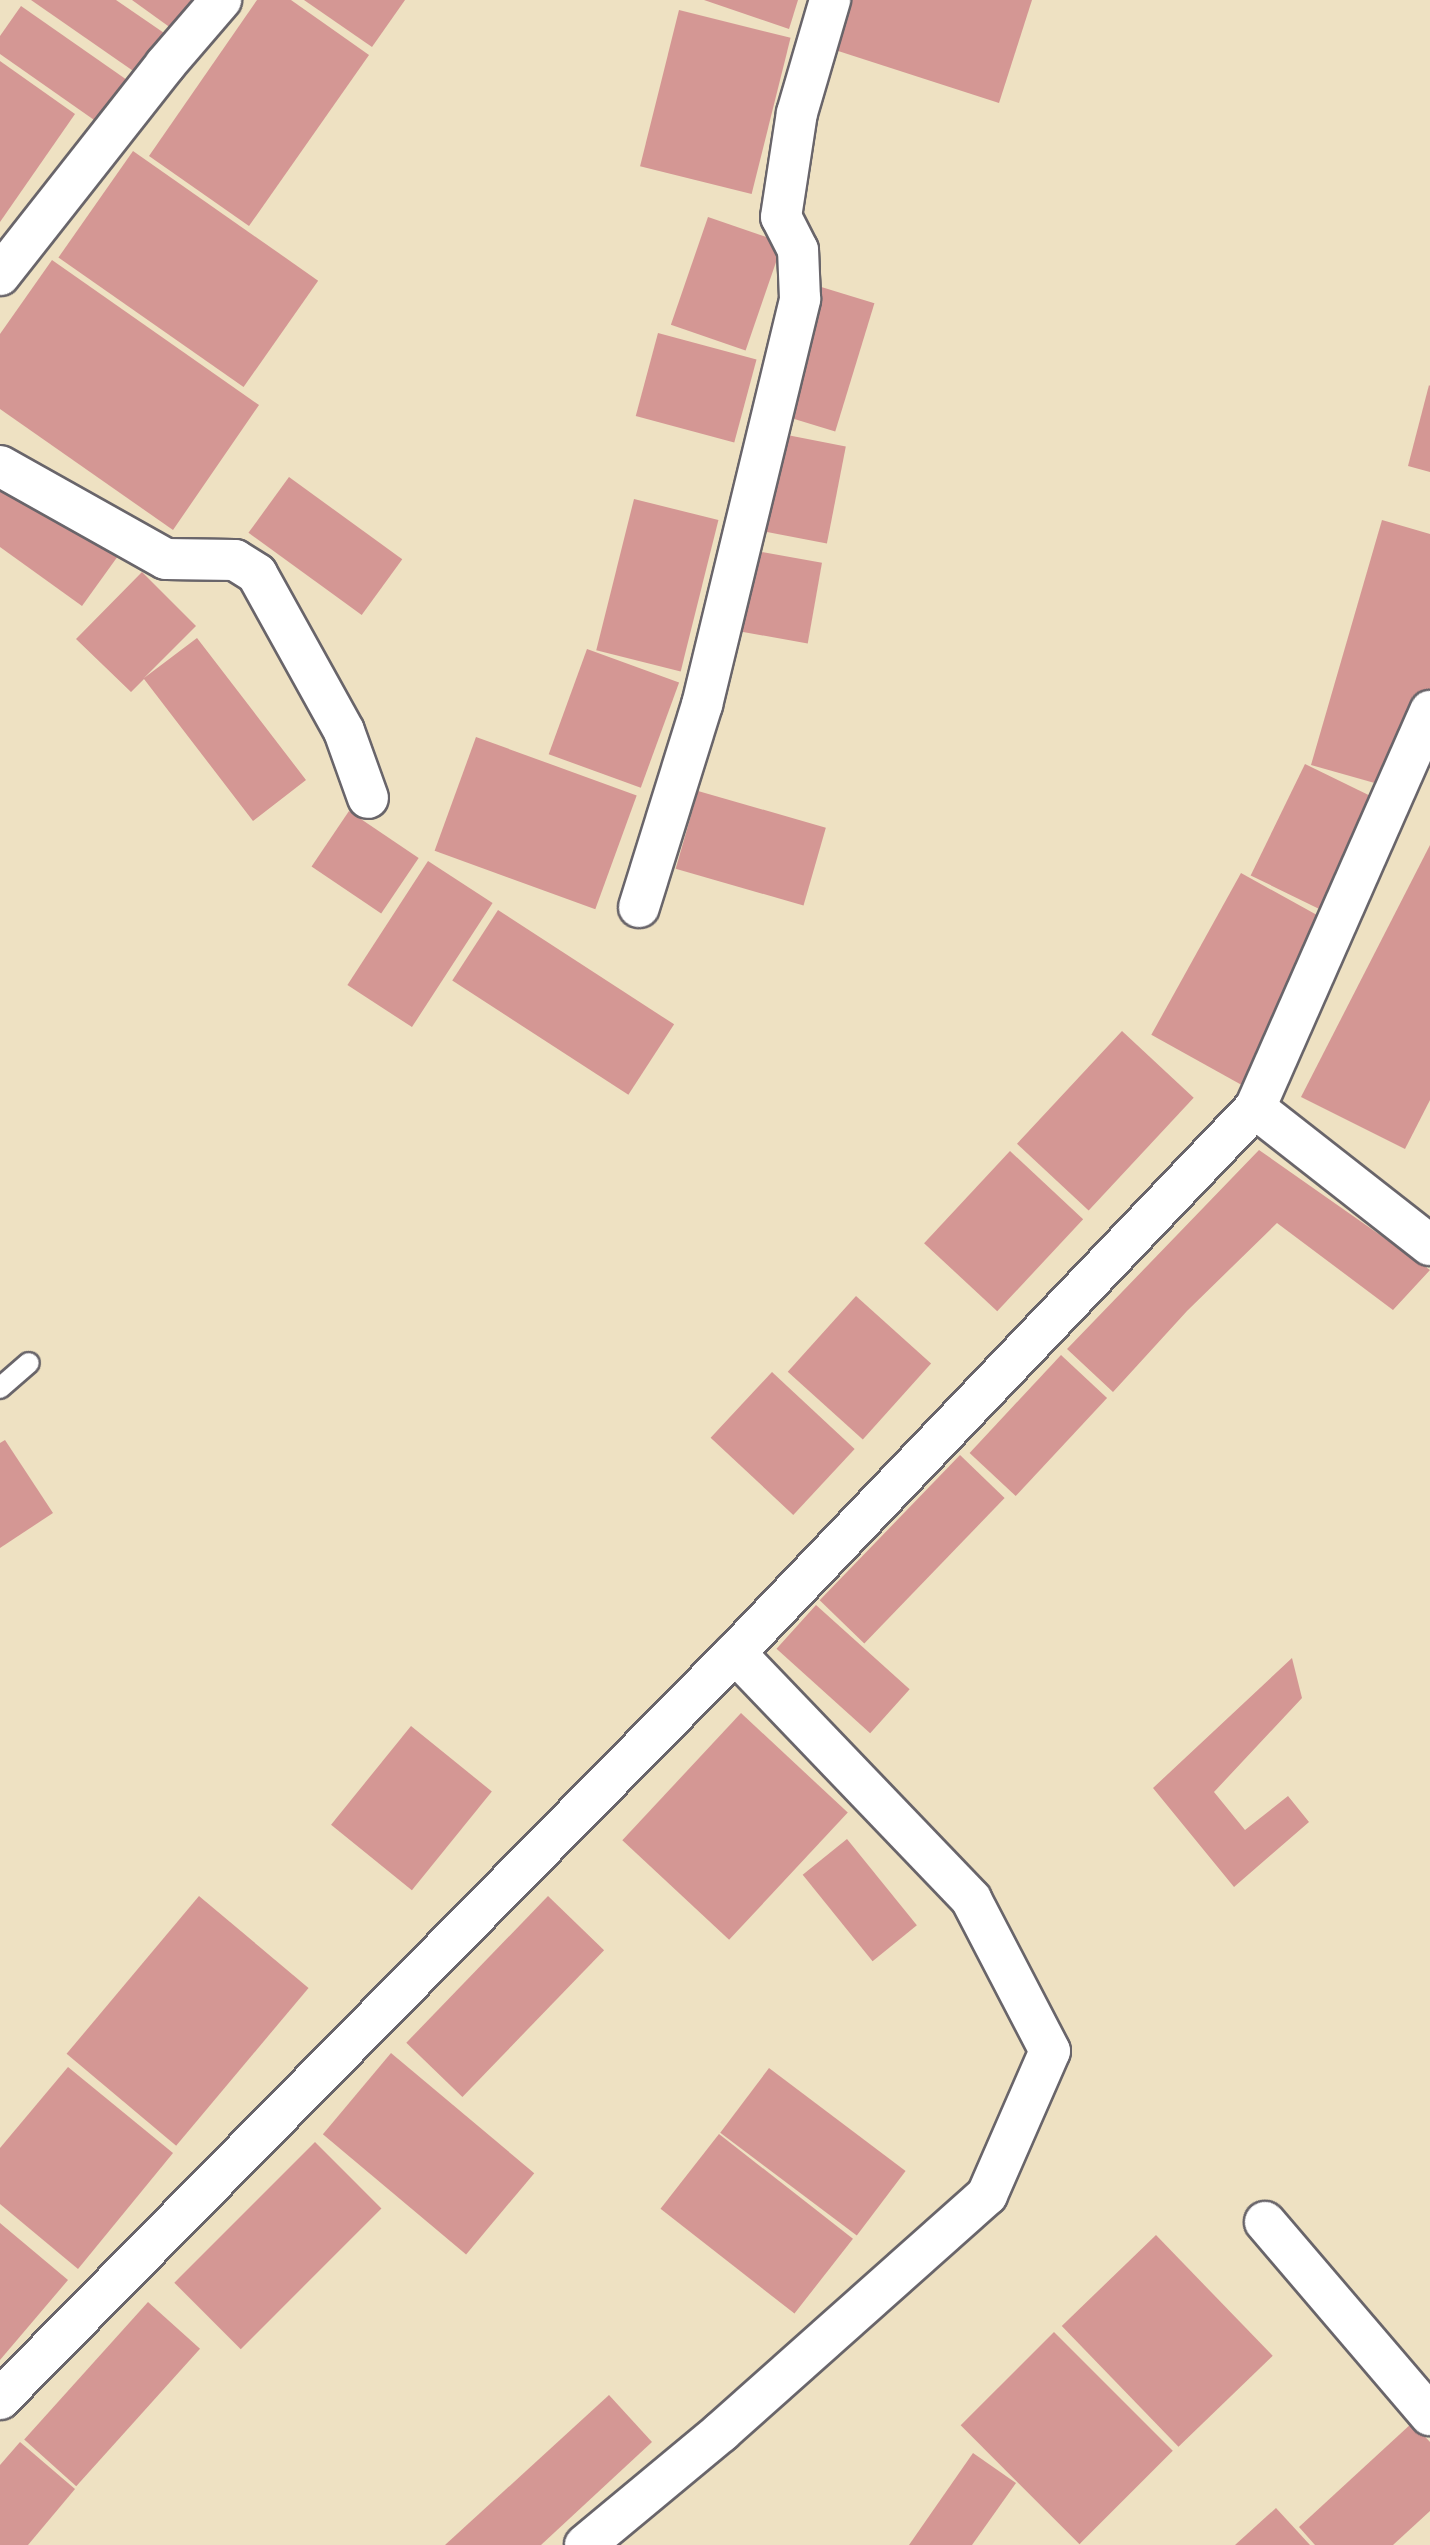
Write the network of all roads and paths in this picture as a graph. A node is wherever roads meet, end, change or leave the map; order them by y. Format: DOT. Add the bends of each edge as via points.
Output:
graph roads {
  1 [pos="221,0"];
  2 [pos="830,0"];
  3 [pos="0,275"];
  4 [pos="0,466"];
  5 [pos="1430,711"];
  6 [pos="368,798"];
  7 [pos="639,907"];
  8 [pos="1255,1108"];
  9 [pos="1430,1245"];
  10 [pos="29,1363"];
  11 [pos="0,1388"];
  12 [pos="735,1653"];
  13 [pos="1265,2222"];
  14 [pos="0,2399"];
  15 [pos="1430,2415"];
  16 [pos="585,2545"];
  1 -- 3 [label="street"];
  2 -- 7 [label="street" via="797,113 781,217 798,250 800,299 702,705"];
  4 -- 6 [label="street" via="166,559 235,560 257,574 344,731"];
  5 -- 8 [label="street"];
  8 -- 9 [label="street"];
  8 -- 12 [label="street"];
  10 -- 11 [label="lane"];
  12 -- 14 [label="street"];
  12 -- 16 [label="street" via="971,1899 1050,2051 987,2195 721,2432"];
  13 -- 15 [label="street"];
}
